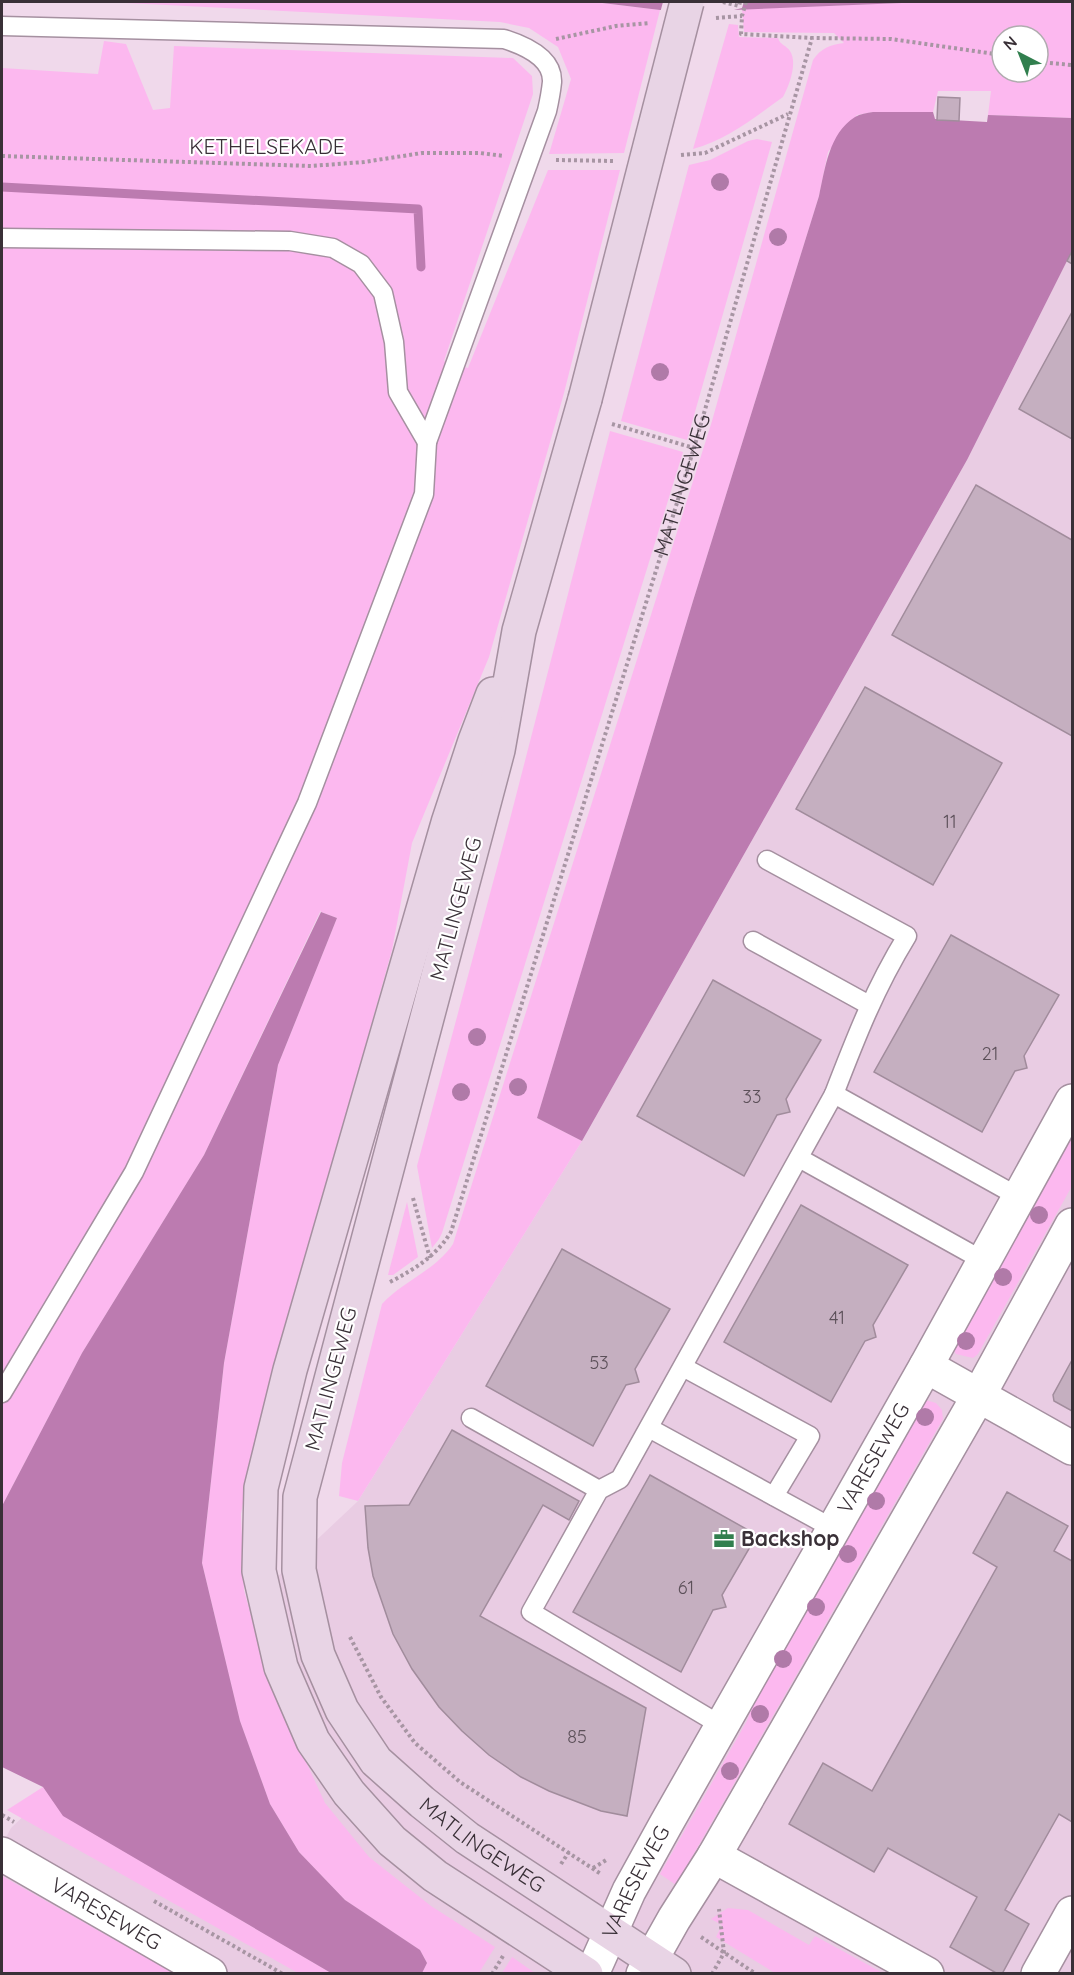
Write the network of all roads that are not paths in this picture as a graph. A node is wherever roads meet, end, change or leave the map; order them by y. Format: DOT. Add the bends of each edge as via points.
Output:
graph roads {
  1 [pos="697,10"];
  2 [pos="2,26"];
  3 [pos="2,238"];
  4 [pos="428,442"];
  5 [pos="519,631"];
  6 [pos="767,860"];
  7 [pos="753,941"];
  8 [pos="869,1005"];
  9 [pos="834,1094"];
  10 [pos="1072,1101"];
  11 [pos="799,1158"];
  12 [pos="1019,1197"];
  13 [pos="1072,1225"];
  14 [pos="984,1261"];
  15 [pos="926,1366"];
  16 [pos="683,1367"];
  17 [pos="2,1393"];
  18 [pos="979,1395"];
  19 [pos="471,1418"];
  20 [pos="649,1428"];
  21 [pos="1072,1448"];
  22 [pos="599,1490"];
  23 [pos="774,1496"];
  24 [pos="834,1529"];
  25 [pos="722,1726"];
  26 [pos="2,1854"];
  27 [pos="714,1856"];
  28 [pos="1072,1912"];
  29 [pos="610,1932"];
  30 [pos="656,1969"];
  31 [pos="210,1974"];
  32 [pos="586,1974"];
  33 [pos="592,1974"];
  34 [pos="927,1974"];
  35 [pos="1038,1974"];
  1 -- 5 [label="main road, MATLINGEWEG, bridge" via="595,411"];
  2 -- 4 [label="lane" via="504,39 526,46 544,61 552,79 547,111"];
  3 -- 4 [label="lane" via="290,241 333,248 361,264 383,293 394,342 398,392"];
  4 -- 17 [label="lane" via="424,494 307,803 134,1172"];
  5 -- 29 [label="main road, MATLINGEWEG" via="498,750 300,1497 299,1570 318,1655 342,1710 376,1761 467,1838"];
  5 -- 32 [label="main road, MATLINGEWEG" via="475,741 448,823 290,1370 261,1488 259,1571 281,1667 313,1741 350,1793 392,1841 435,1876"];
  6 -- 8 [label="lane" via="907,936"];
  7 -- 8 [label="lane"];
  8 -- 9 [label="lane"];
  9 -- 11 [label="lane"];
  9 -- 12 [label="lane"];
  10 -- 12 [label="street, VARESEWEG"];
  11 -- 14 [label="lane"];
  11 -- 16 [label="lane"];
  12 -- 14 [label="street, VARESEWEG"];
  13 -- 18 [label="street"];
  14 -- 15 [label="street, VARESEWEG"];
  15 -- 18 [label="street"];
  15 -- 24 [label="street, VARESEWEG"];
  16 -- 20 [label="lane"];
  16 -- 23 [label="lane" via="810,1436"];
  18 -- 21 [label="street"];
  18 -- 27 [label="street"];
  19 -- 22 [label="lane"];
  20 -- 22 [label="lane" via="620,1479"];
  20 -- 23 [label="lane"];
  22 -- 25 [label="lane" via="531,1612"];
  23 -- 24 [label="lane"];
  24 -- 25 [label="street, VARESEWEG"];
  25 -- 29 [label="street, VARESEWEG"];
  26 -- 31 [label="street, VARESEWEG"];
  27 -- 30 [label="street" via="674,1919"];
  27 -- 34 [label="street"];
  28 -- 35 [label="street"];
  29 -- 30 [label="main road, MATLINGEWEG"];
  29 -- 33 [label="street, VARESEWEG"];
}
